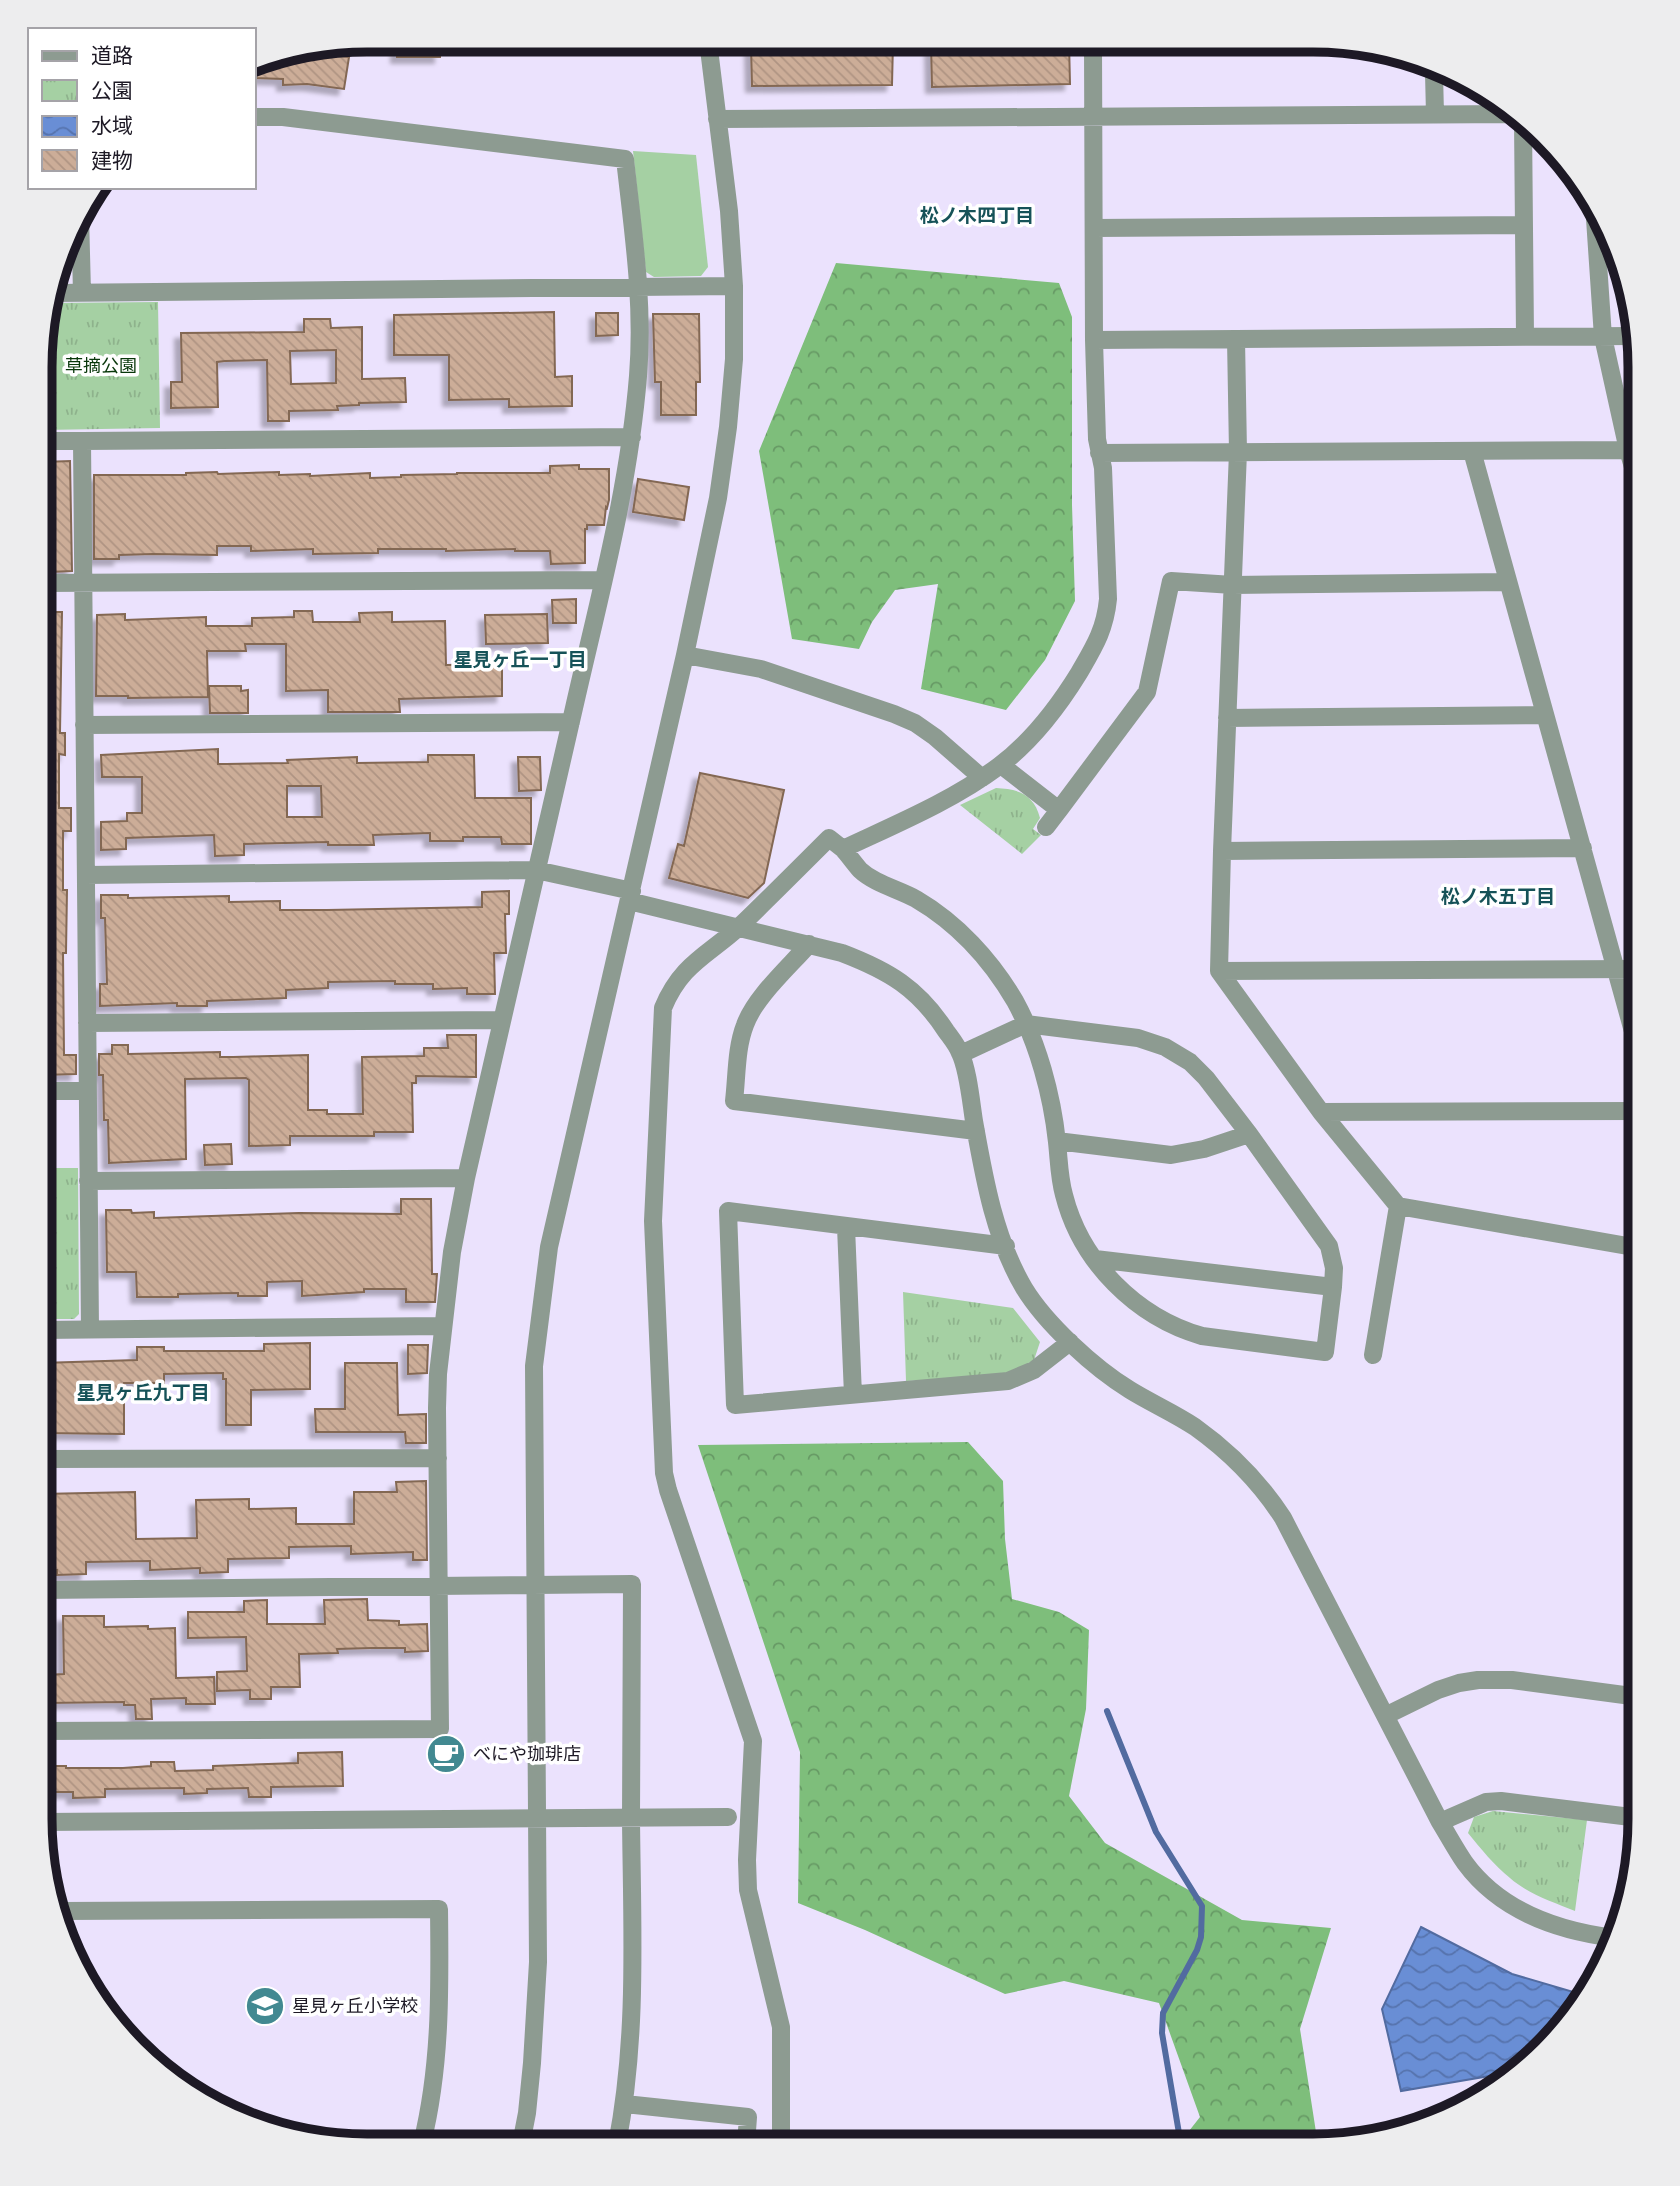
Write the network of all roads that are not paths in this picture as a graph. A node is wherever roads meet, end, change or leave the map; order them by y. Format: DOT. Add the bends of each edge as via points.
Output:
graph roads {
  1 [pos="709,52"];
  2 [pos="1093,52"];
  3 [pos="1434,77"];
  4 [pos="1435,114"];
  5 [pos="1499,114"];
  6 [pos="1093,116"];
  7 [pos="256,117"];
  8 [pos="717,119"];
  9 [pos="1523,134"];
  10 [pos="1524,225"];
  11 [pos="1094,228"];
  12 [pos="1596,230"];
  13 [pos="81,237"];
  14 [pos="734,286"];
  15 [pos="639,287"];
  16 [pos="82,292"];
  17 [pos="62,293"];
  18 [pos="1525,336"];
  19 [pos="1626,336"];
  20 [pos="1603,337"];
  21 [pos="1236,338"];
  22 [pos="1094,340"];
  23 [pos="632,437"];
  24 [pos="52,441"];
  25 [pos="82,441"];
  26 [pos="1628,450"];
  27 [pos="1472,451"];
  28 [pos="1238,452"];
  29 [pos="1099,453"];
  30 [pos="603,580"];
  31 [pos="1507,582"];
  32 [pos="52,583"];
  33 [pos="84,583"];
  34 [pos="1233,585"];
  35 [pos="685,655"];
  36 [pos="1545,715"];
  37 [pos="1227,718"];
  38 [pos="571,722"];
  39 [pos="84,725"];
  40 [pos="1001,765"];
  41 [pos="982,778"];
  42 [pos="1059,810"];
  43 [pos="1046,827"];
  44 [pos="1583,848"];
  45 [pos="844,849"];
  46 [pos="1222,851"];
  47 [pos="536,870"];
  48 [pos="86,875"];
  49 [pos="631,896"];
  50 [pos="737,928"];
  51 [pos="809,944"];
  52 [pos="1616,969"];
  53 [pos="1628,969"];
  54 [pos="1219,971"];
  55 [pos="1628,1013"];
  56 [pos="502,1020"];
  57 [pos="88,1023"];
  58 [pos="1026,1024"];
  59 [pos="961,1054"];
  60 [pos="52,1091"];
  61 [pos="87,1091"];
  62 [pos="1628,1111"];
  63 [pos="1321,1112"];
  64 [pos="976,1131"];
  65 [pos="1249,1134"];
  66 [pos="1057,1141"];
  67 [pos="466,1178"];
  68 [pos="88,1181"];
  69 [pos="1398,1206"];
  70 [pos="846,1227"];
  71 [pos="1006,1246"];
  72 [pos="1628,1246"];
  73 [pos="1095,1259"];
  74 [pos="1334,1287"];
  75 [pos="442,1326"];
  76 [pos="90,1329"];
  77 [pos="52,1330"];
  78 [pos="1070,1342"];
  79 [pos="1373,1355"];
  80 [pos="853,1395"];
  81 [pos="438,1458"];
  82 [pos="52,1459"];
  83 [pos="535,1586"];
  84 [pos="438,1587"];
  85 [pos="52,1590"];
  86 [pos="1628,1695"];
  87 [pos="1387,1715"];
  88 [pos="52,1731"];
  89 [pos="728,1817"];
  90 [pos="1628,1817"];
  91 [pos="537,1818"];
  92 [pos="631,1818"];
  93 [pos="52,1822"];
  94 [pos="1440,1822"];
  95 [pos="66,1911"];
  96 [pos="1605,1937"];
  97 [pos="625,2104"];
  98 [pos="424,2134"];
  99 [pos="523,2134"];
  100 [pos="619,2134"];
  101 [pos="747,2134"];
  102 [pos="781,2134"];
  1 -- 8 [label="street"];
  2 -- 6 [label="street"];
  3 -- 4 [label="street"];
  4 -- 5 [label="street"];
  4 -- 6 [label="street"];
  6 -- 8 [label="street"];
  6 -- 11 [label="street"];
  7 -- 15 [label="street" via="625,159"];
  8 -- 14 [label="street"];
  9 -- 10 [label="street"];
  10 -- 11 [label="street"];
  10 -- 18 [label="street"];
  11 -- 22 [label="street"];
  12 -- 20 [label="street"];
  13 -- 16 [label="street"];
  14 -- 15 [label="street"];
  14 -- 35 [label="street" via="728,427"];
  15 -- 16 [label="street"];
  15 -- 23 [label="street" via="639,374"];
  16 -- 17 [label="street"];
  18 -- 20 [label="street"];
  18 -- 21 [label="street"];
  19 -- 20 [label="street"];
  20 -- 26 [label="street"];
  21 -- 22 [label="street"];
  21 -- 28 [label="street"];
  22 -- 29 [label="street"];
  23 -- 25 [label="street"];
  23 -- 30 [label="street"];
  24 -- 25 [label="street"];
  25 -- 33 [label="street"];
  26 -- 27 [label="street"];
  27 -- 28 [label="street"];
  27 -- 31 [label="street"];
  28 -- 29 [label="street"];
  28 -- 34 [label="street"];
  29 -- 40 [label="street" via="1106,617 1098,641 1069,690"];
  30 -- 33 [label="street"];
  30 -- 38 [label="street"];
  31 -- 34 [label="street"];
  31 -- 36 [label="street"];
  32 -- 33 [label="street"];
  33 -- 39 [label="street"];
  34 -- 37 [label="street"];
  34 -- 42 [label="street" via="1171,581 1147,692"];
  35 -- 41 [label="street" via="761,669 894,714 935,737"];
  35 -- 49 [label="street"];
  36 -- 37 [label="street"];
  36 -- 44 [label="street"];
  37 -- 46 [label="street"];
  38 -- 39 [label="street"];
  38 -- 47 [label="street"];
  39 -- 48 [label="street"];
  40 -- 41 [label="street"];
  40 -- 42 [label="street"];
  41 -- 45 [label="street"];
  42 -- 43 [label="street"];
  44 -- 46 [label="street"];
  44 -- 52 [label="street"];
  45 -- 50 [label="street" via="830,838"];
  45 -- 58 [label="street" via="861,871 916,899 964,934 999,976"];
  46 -- 54 [label="street"];
  47 -- 48 [label="street"];
  47 -- 49 [label="street"];
  47 -- 56 [label="street"];
  48 -- 57 [label="street"];
  49 -- 50 [label="street"];
  49 -- 83 [label="street" via="542,1295 534,1366"];
  50 -- 51 [label="street"];
  50 -- 102 [label="street" via="681,975 663,1008 653,1221 664,1473 753,1741 748,1890 782,2027"];
  51 -- 59 [label="street" via="869,963 915,992 932,1009"];
  51 -- 64 [label="street" via="745,1024 734,1101"];
  52 -- 53 [label="street"];
  52 -- 54 [label="street"];
  52 -- 55 [label="street"];
  54 -- 63 [label="street"];
  56 -- 57 [label="street"];
  56 -- 67 [label="street"];
  57 -- 61 [label="street"];
  58 -- 59 [label="street"];
  58 -- 65 [label="street" via="1138,1038 1165,1047 1206,1077"];
  58 -- 66 [label="street" via="1044,1073"];
  59 -- 64 [label="street"];
  60 -- 61 [label="street"];
  61 -- 68 [label="street"];
  62 -- 63 [label="street"];
  63 -- 69 [label="street"];
  64 -- 71 [label="street" via="988,1199"];
  65 -- 66 [label="street" via="1171,1155"];
  65 -- 74 [label="street" via="1329,1246"];
  66 -- 73 [label="street" via="1064,1196"];
  67 -- 68 [label="street"];
  67 -- 75 [label="street"];
  68 -- 76 [label="street"];
  69 -- 72 [label="street"];
  69 -- 79 [label="street"];
  70 -- 71 [label="street"];
  70 -- 80 [label="street"];
  70 -- 80 [label="street" via="728,1211 735,1405"];
  71 -- 78 [label="street" via="1024,1289"];
  73 -- 74 [label="street"];
  73 -- 74 [label="street" via="1114,1284 1142,1308 1185,1331 1325,1352"];
  75 -- 76 [label="street"];
  75 -- 81 [label="street"];
  76 -- 77 [label="street"];
  78 -- 80 [label="street" via="1034,1370 1008,1381"];
  78 -- 87 [label="street" via="1107,1375 1222,1448 1268,1496"];
  81 -- 82 [label="street"];
  81 -- 84 [label="street"];
  83 -- 84 [label="street"];
  83 -- 91 [label="street"];
  83 -- 92 [label="street" via="632,1584"];
  84 -- 85 [label="street"];
  84 -- 88 [label="street" via="440,1729"];
  86 -- 87 [label="street" via="1478,1680 1438,1690"];
  87 -- 94 [label="street"];
  89 -- 92 [label="street"];
  90 -- 94 [label="street" via="1501,1801 1486,1802"];
  91 -- 92 [label="street"];
  91 -- 93 [label="street"];
  91 -- 99 [label="street" via="536,2018"];
  92 -- 97 [label="street" via="634,1970"];
  94 -- 96 [label="street" via="1465,1863 1507,1903 1551,1924"];
  95 -- 98 [label="street" via="439,1909 437,2042"];
  97 -- 100 [label="street"];
  97 -- 101 [label="street" via="748,2117"];
}
